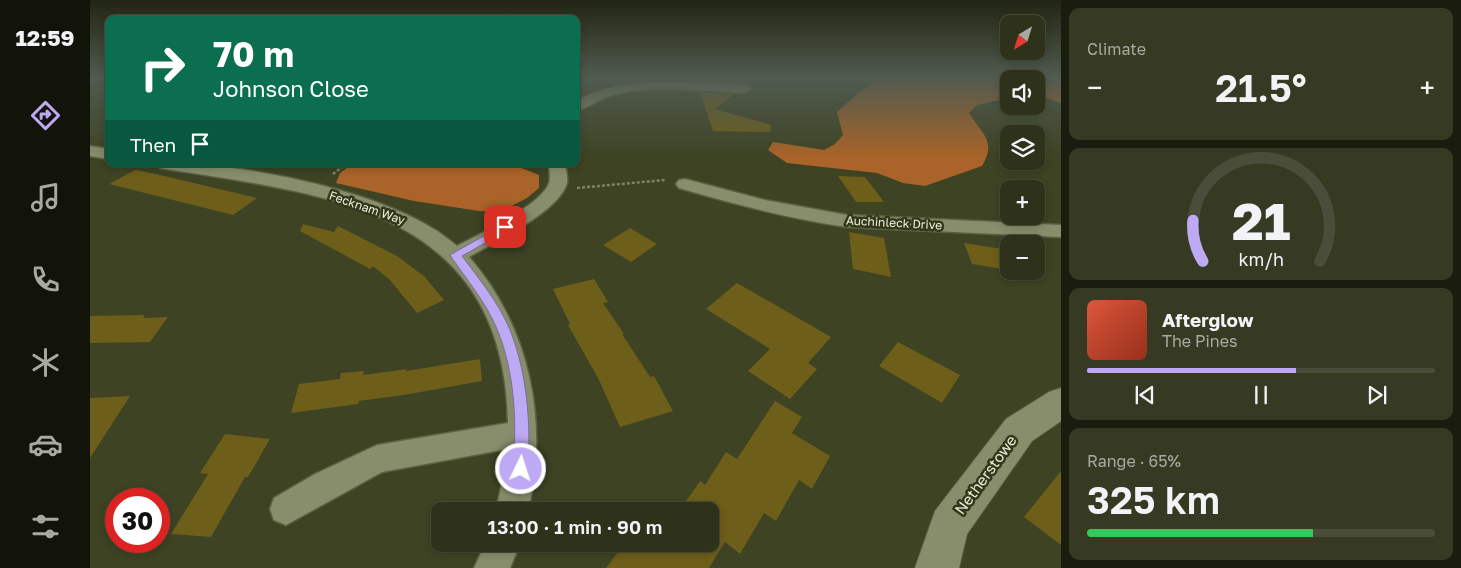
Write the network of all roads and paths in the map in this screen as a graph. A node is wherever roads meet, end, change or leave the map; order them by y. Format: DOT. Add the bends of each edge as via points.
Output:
graph roads {
  1 [pos="90,151"];
  2 [pos="105,153"];
  3 [pos="182,167"];
  4 [pos="557,167"];
  5 [pos="685,184"];
  6 [pos="554,190"];
  7 [pos="1061,231"];
  8 [pos="456,255"];
  9 [pos="1061,402"];
  10 [pos="523,433"];
  11 [pos="515,502"];
  12 [pos="286,509"];
  13 [pos="499,552"];
  14 [pos="492,568"];
  15 [pos="937,568"];
  1 -- 2 [label="street"];
  3 -- 8 [label="street, Fecknam Way" via="324,193 367,206 409,222"];
  4 -- 6 [label="street" via="558,183"];
  5 -- 6 [label="path" via="661,179"];
  5 -- 7 [label="street, Auchinleck Drive" via="733,189 812,217"];
  6 -- 8 [label="street" via="550,198 521,218"];
  8 -- 10 [label="street, Fecknam Way" via="481,289 503,329 516,373"];
  9 -- 15 [label="street, Netherstowe" via="1019,430 949,525"];
  10 -- 11 [label="street, Fecknam Way"];
  10 -- 12 [label="street" via="378,460 326,484"];
  13 -- 14 [label="street"];
}
